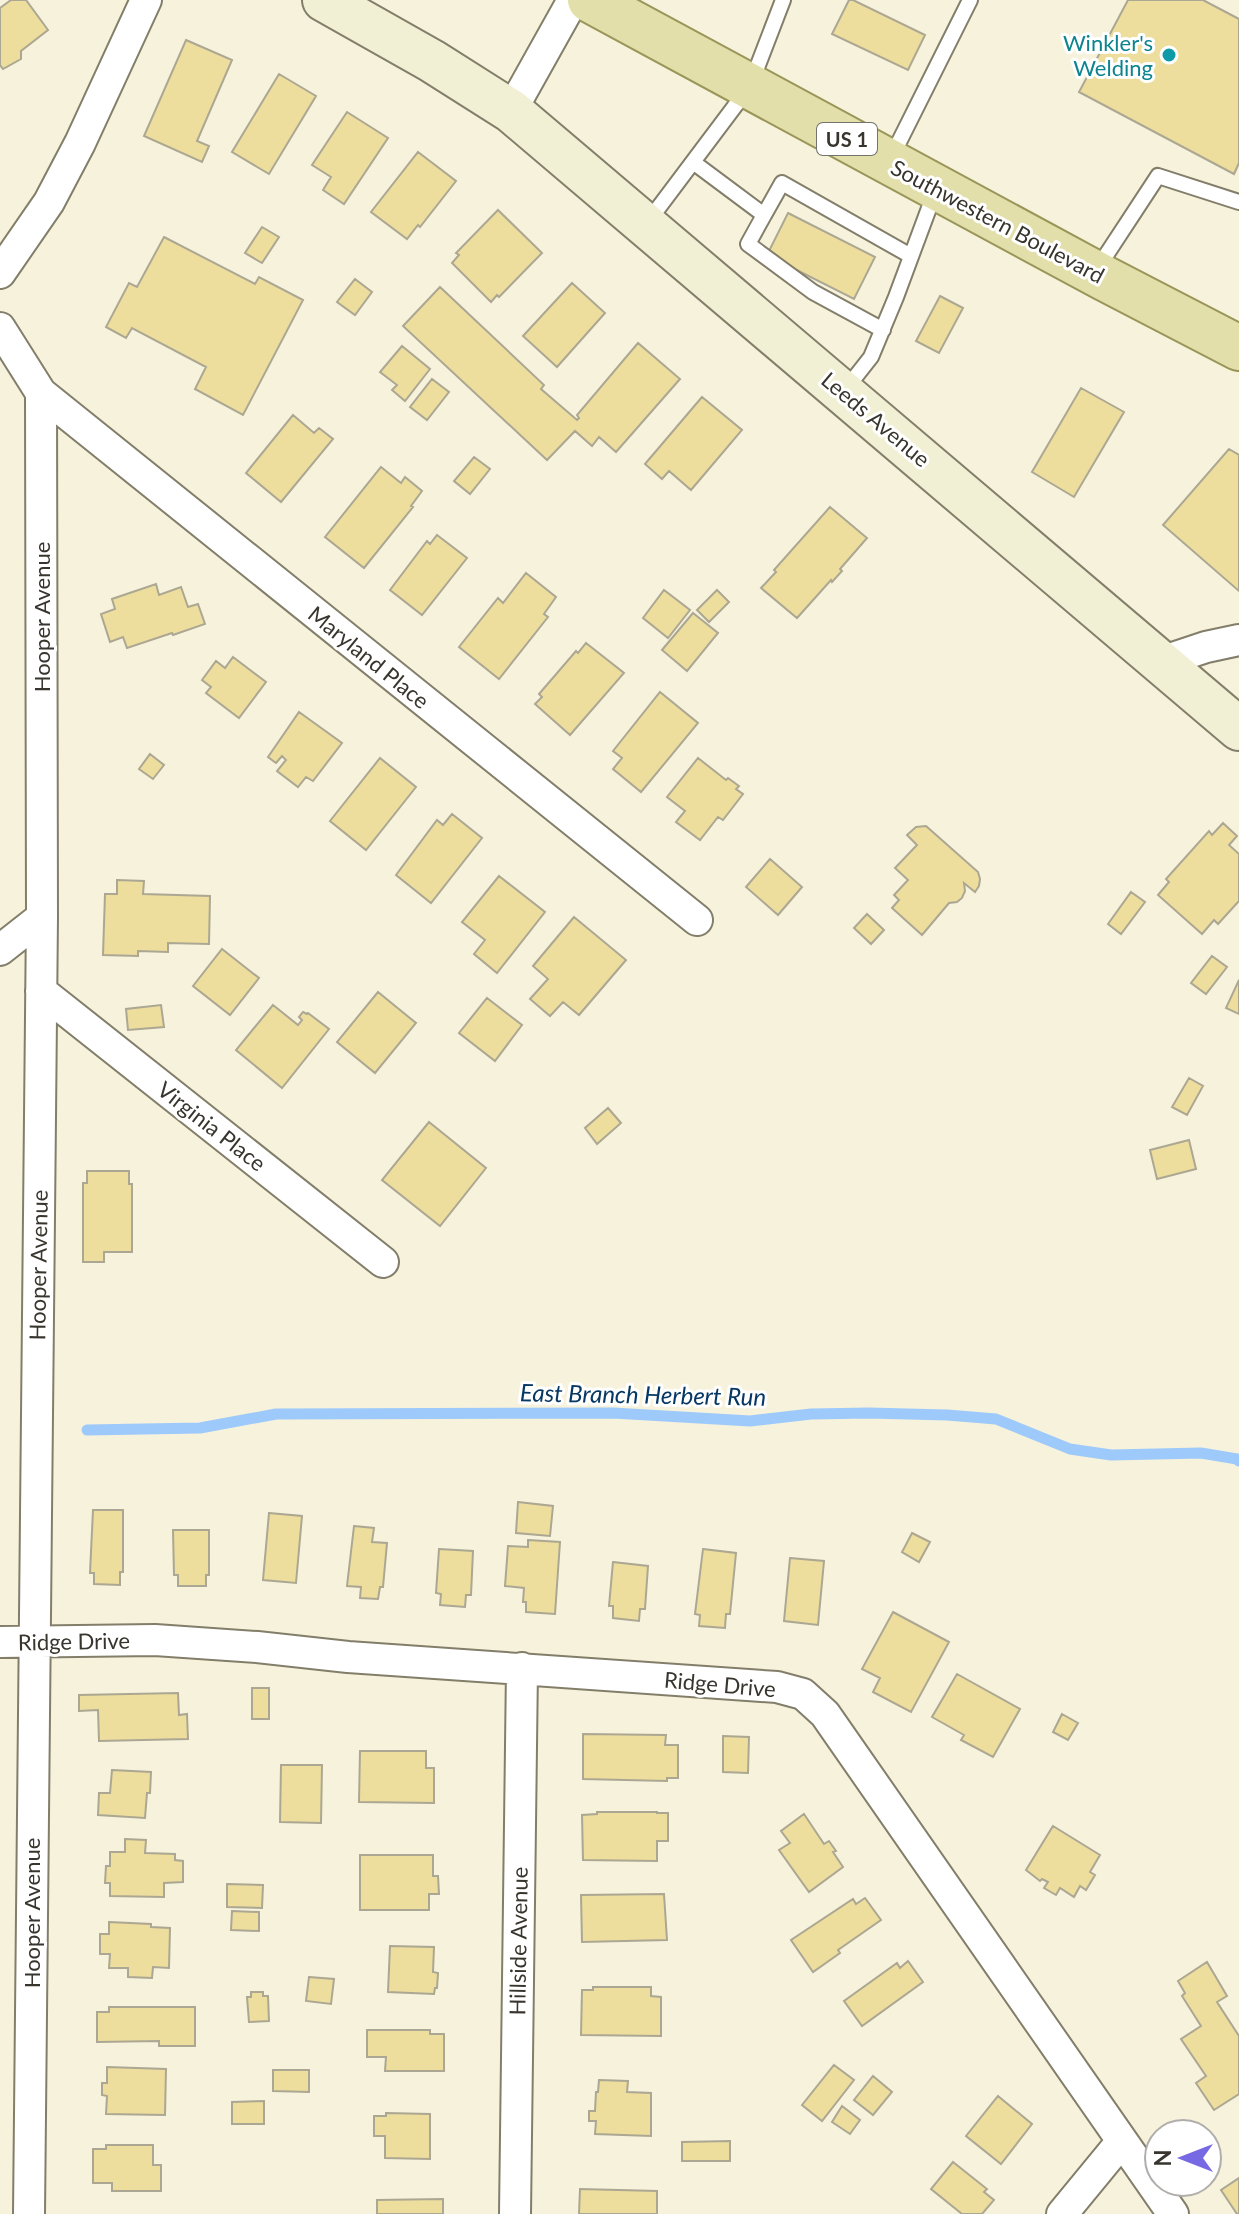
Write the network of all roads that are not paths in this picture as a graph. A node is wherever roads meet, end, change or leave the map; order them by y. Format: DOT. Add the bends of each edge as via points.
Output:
graph roads {
  1 [pos="146,0"];
  2 [pos="324,0"];
  3 [pos="573,0"];
  4 [pos="590,0"];
  5 [pos="783,0"];
  6 [pos="970,0"];
  7 [pos="750,86"];
  8 [pos="511,111"];
  9 [pos="693,162"];
  10 [pos="889,162"];
  11 [pos="936,187"];
  12 [pos="1239,202"];
  13 [pos="764,215"];
  14 [pos="646,224"];
  15 [pos="911,256"];
  16 [pos="0,273"];
  17 [pos="1094,273"];
  18 [pos="0,328"];
  19 [pos="883,330"];
  20 [pos="1239,348"];
  21 [pos="843,391"];
  22 [pos="41,393"];
  23 [pos="1239,640"];
  24 [pos="1161,662"];
  25 [pos="1239,729"];
  26 [pos="42,917"];
  27 [pos="697,920"];
  28 [pos="0,950"];
  29 [pos="41,991"];
  30 [pos="383,1262"];
  31 [pos="33,1641"];
  32 [pos="0,1642"];
  33 [pos="522,1668"];
  34 [pos="1122,2141"];
  35 [pos="29,2214"];
  36 [pos="515,2214"];
  37 [pos="1062,2214"];
  38 [pos="1173,2214"];
  1 -- 16 [label="street" via="49,202"];
  2 -- 8 [label="street, Leeds Avenue"];
  3 -- 8 [label="street"];
  4 -- 7 [label="main road, Southwestern Boulevard / US 1"];
  5 -- 7 [label="lane"];
  6 -- 10 [label="lane"];
  7 -- 9 [label="lane"];
  7 -- 10 [label="main road, Southwestern Boulevard / US 1"];
  8 -- 14 [label="street, Leeds Avenue"];
  9 -- 13 [label="lane"];
  9 -- 14 [label="lane"];
  10 -- 11 [label="main road, Southwestern Boulevard / US 1"];
  11 -- 15 [label="lane"];
  11 -- 17 [label="main road, Southwestern Boulevard / US 1"];
  12 -- 17 [label="lane" via="1158,176"];
  13 -- 15 [label="lane" via="782,183"];
  13 -- 19 [label="lane" via="748,244 813,292"];
  14 -- 21 [label="street, Leeds Avenue"];
  15 -- 19 [label="lane"];
  17 -- 20 [label="main road, Southwestern Boulevard / US 1"];
  18 -- 22 [label="street"];
  19 -- 21 [label="lane" via="871,357"];
  21 -- 24 [label="street, Leeds Avenue"];
  22 -- 26 [label="street, Hooper Avenue"];
  22 -- 27 [label="street, Maryland Place"];
  23 -- 24 [label="street"];
  24 -- 25 [label="street, Leeds Avenue"];
  26 -- 28 [label="street"];
  26 -- 29 [label="street, Hooper Avenue"];
  29 -- 30 [label="street, Virginia Place"];
  29 -- 31 [label="street, Hooper Avenue"];
  31 -- 32 [label="street, Ridge Drive"];
  31 -- 33 [label="street, Ridge Drive" via="155,1640"];
  31 -- 35 [label="street, Hooper Avenue"];
  33 -- 34 [label="street, Ridge Drive" via="777,1687 803,1694 825,1714"];
  33 -- 36 [label="street, Hillside Avenue"];
  34 -- 37 [label="street"];
  34 -- 38 [label="street, Ridge Drive"];
}
